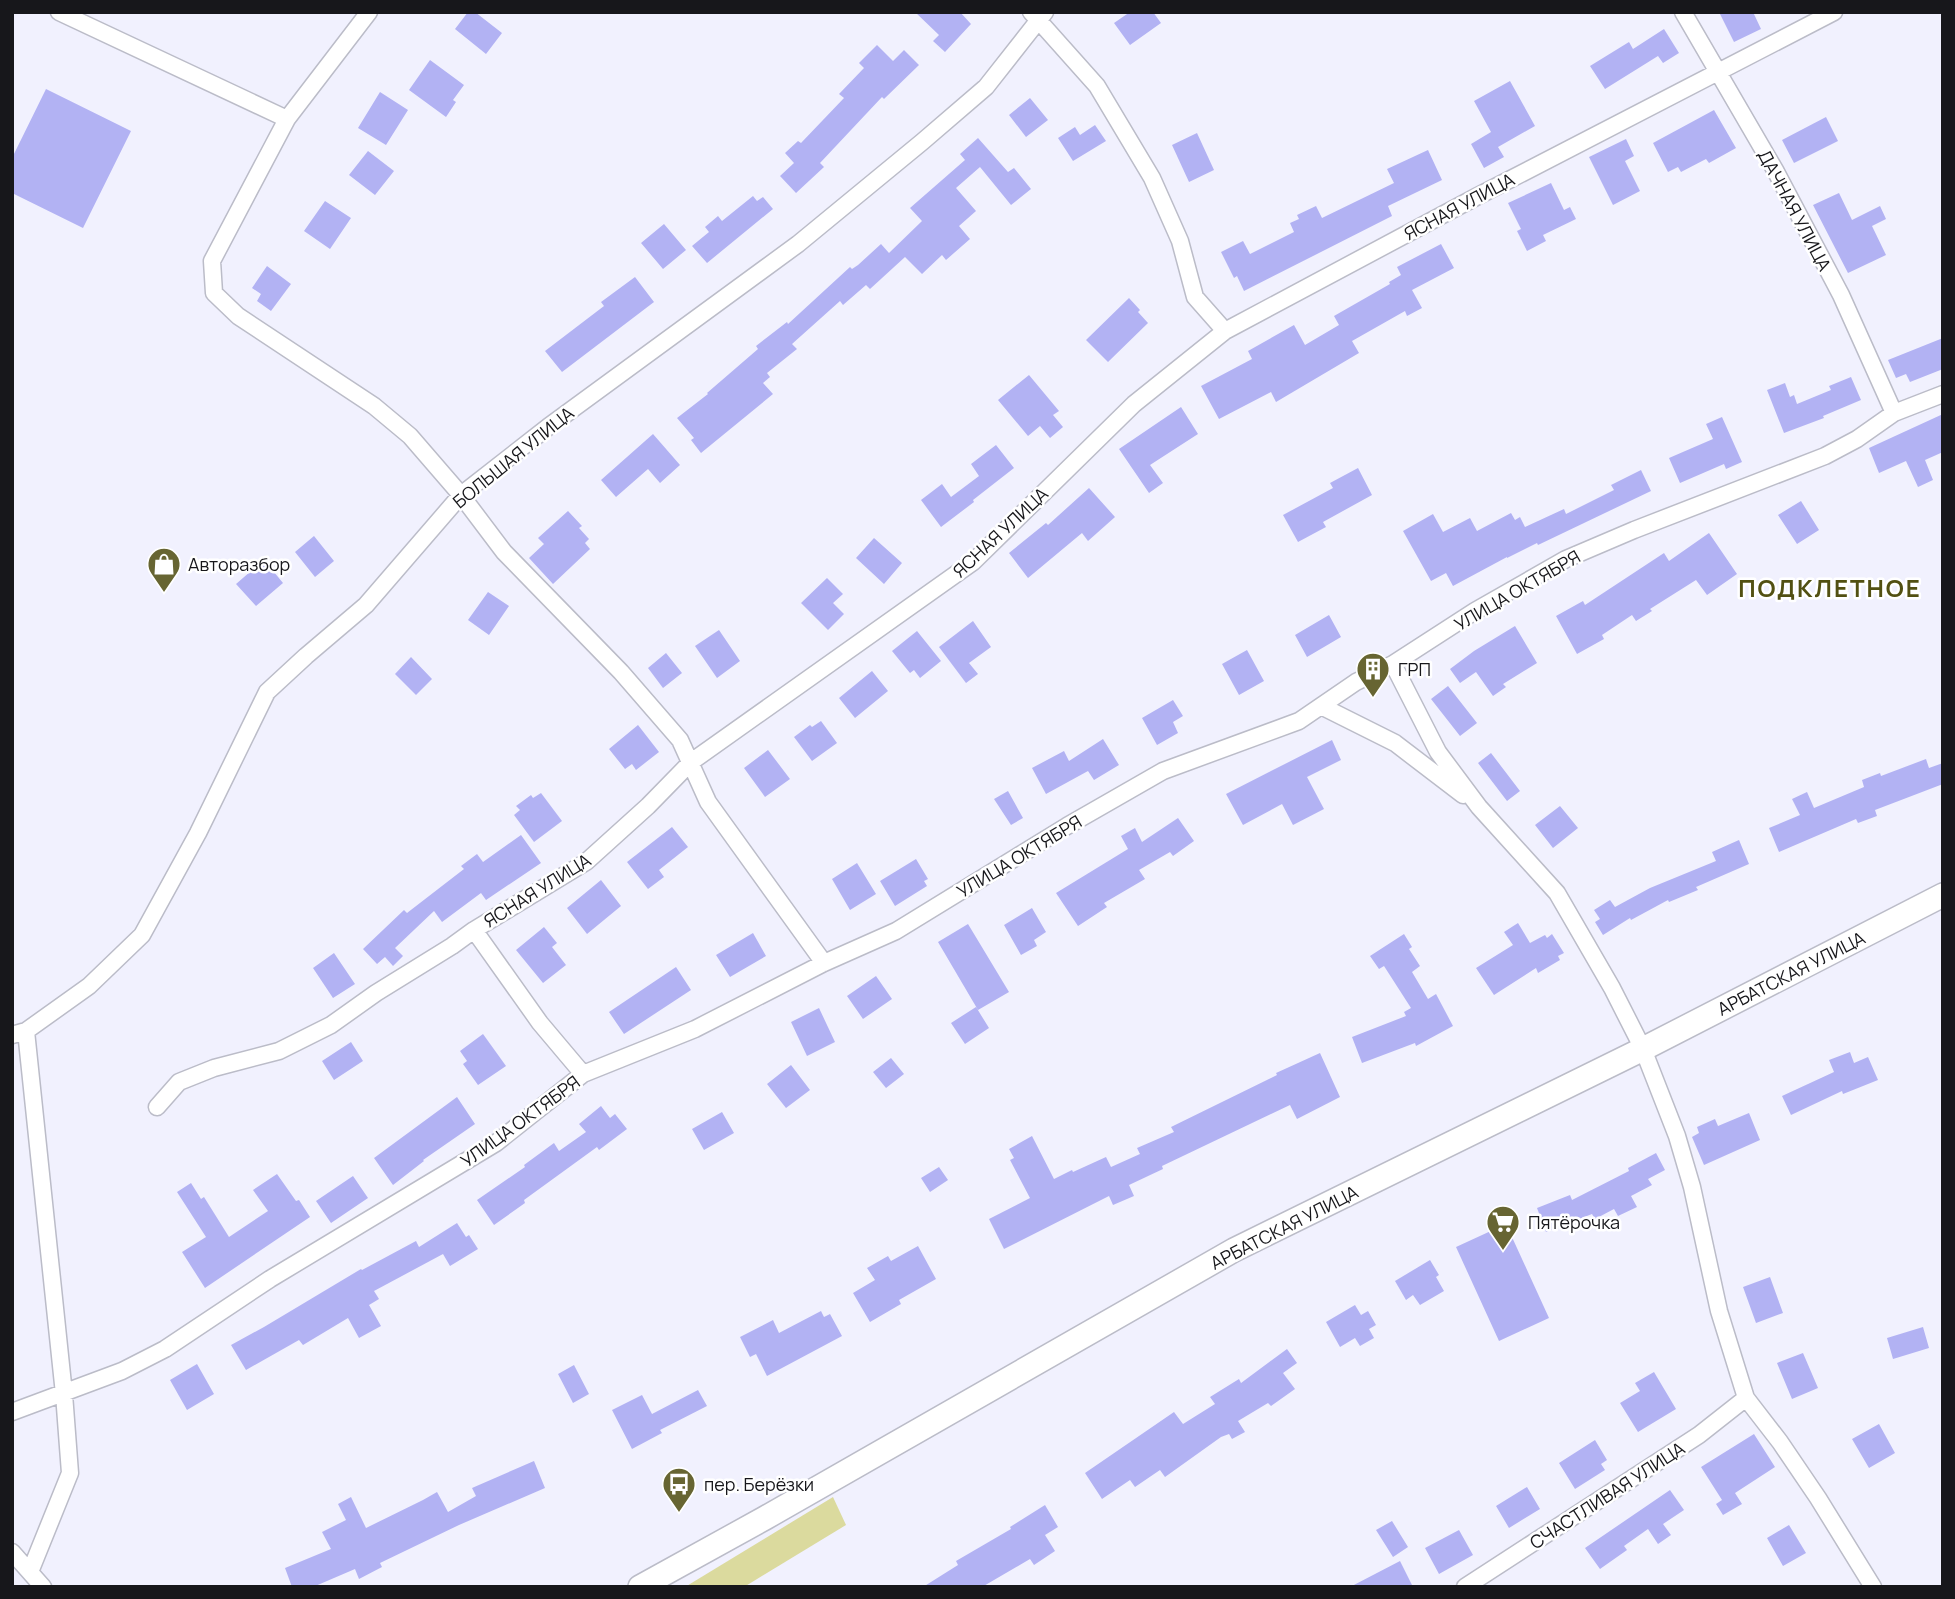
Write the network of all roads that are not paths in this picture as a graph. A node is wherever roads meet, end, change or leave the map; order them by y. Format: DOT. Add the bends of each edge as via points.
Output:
graph roads {
  1 [pos="59,12"];
  2 [pos="369,12"];
  3 [pos="1683,12"];
  4 [pos="1834,12"];
  5 [pos="1038,15"];
  6 [pos="1718,71"];
  7 [pos="287,119"];
  8 [pos="1225,331"];
  9 [pos="1943,394"];
  10 [pos="1894,413"];
  11 [pos="461,495"];
  12 [pos="1393,664"];
  13 [pos="1321,706"];
  14 [pos="691,762"];
  15 [pos="1479,807"];
  16 [pos="1943,895"];
  17 [pos="474,930"];
  18 [pos="824,963"];
  19 [pos="19,1033"];
  20 [pos="1643,1049"];
  21 [pos="583,1074"];
  22 [pos="157,1107"];
  23 [pos="64,1394"];
  24 [pos="1746,1398"];
  25 [pos="12,1412"];
  26 [pos="12,1552"];
  27 [pos="30,1572"];
  28 [pos="43,1587"];
  29 [pos="640,1587"];
  30 [pos="1465,1587"];
  31 [pos="1873,1587"];
  1 -- 7 [label="street"];
  2 -- 7 [label="street"];
  3 -- 6 [label="street, ДАЧНАЯ УЛИЦА"];
  4 -- 6 [label="street, ЯСНАЯ УЛИЦА"];
  5 -- 8 [label="street" via="1097,86 1152,178 1180,241 1195,297"];
  5 -- 11 [label="street, БОЛЬШАЯ УЛИЦА" via="986,87 819,228"];
  6 -- 8 [label="street, ЯСНАЯ УЛИЦА"];
  6 -- 10 [label="street, ДАЧНАЯ УЛИЦА" via="1841,295"];
  7 -- 11 [label="street" via="212,261 214,293 237,316 374,406 410,436"];
  8 -- 14 [label="street, ЯСНАЯ УЛИЦА" via="1134,404 973,562"];
  9 -- 10 [label="street, УЛИЦА ОКТЯБРЯ"];
  10 -- 12 [label="street, УЛИЦА ОКТЯБРЯ" via="1825,456 1566,559"];
  11 -- 14 [label="street" via="504,552 680,740"];
  11 -- 19 [label="street, БОЛЬШАЯ УЛИЦА" via="366,605 267,692 142,935 89,986"];
  12 -- 13 [label="street, УЛИЦА ОКТЯБРЯ"];
  12 -- 15 [label="street" via="1438,752"];
  13 -- 15 [label="street" via="1395,743"];
  13 -- 18 [label="street, УЛИЦА ОКТЯБРЯ" via="1299,721 1163,771 897,931"];
  14 -- 17 [label="street, ЯСНАЯ УЛИЦА" via="586,862"];
  14 -- 18 [label="street" via="708,802"];
  15 -- 20 [label="street" via="1557,893"];
  16 -- 20 [label="main road, АРБАТСКАЯ УЛИЦА"];
  17 -- 21 [label="street" via="540,1023"];
  17 -- 22 [label="street, ЯСНАЯ УЛИЦА" via="331,1025 279,1052 179,1082"];
  18 -- 21 [label="street, УЛИЦА ОКТЯБРЯ" via="695,1029"];
  19 -- 23 [label="street"];
  20 -- 24 [label="street" via="1677,1136 1719,1311"];
  20 -- 29 [label="main road, АРБАТСКАЯ УЛИЦА" via="1234,1250"];
  21 -- 23 [label="street, УЛИЦА ОКТЯБРЯ" via="496,1143 270,1279 165,1349"];
  23 -- 25 [label="street, УЛИЦА ОКТЯБРЯ"];
  23 -- 27 [label="street" via="70,1473"];
  24 -- 30 [label="street, СЧАСТЛИВАЯ УЛИЦА" via="1699,1436"];
  24 -- 31 [label="street" via="1780,1441"];
  26 -- 27 [label="street"];
  27 -- 28 [label="street"];
}
